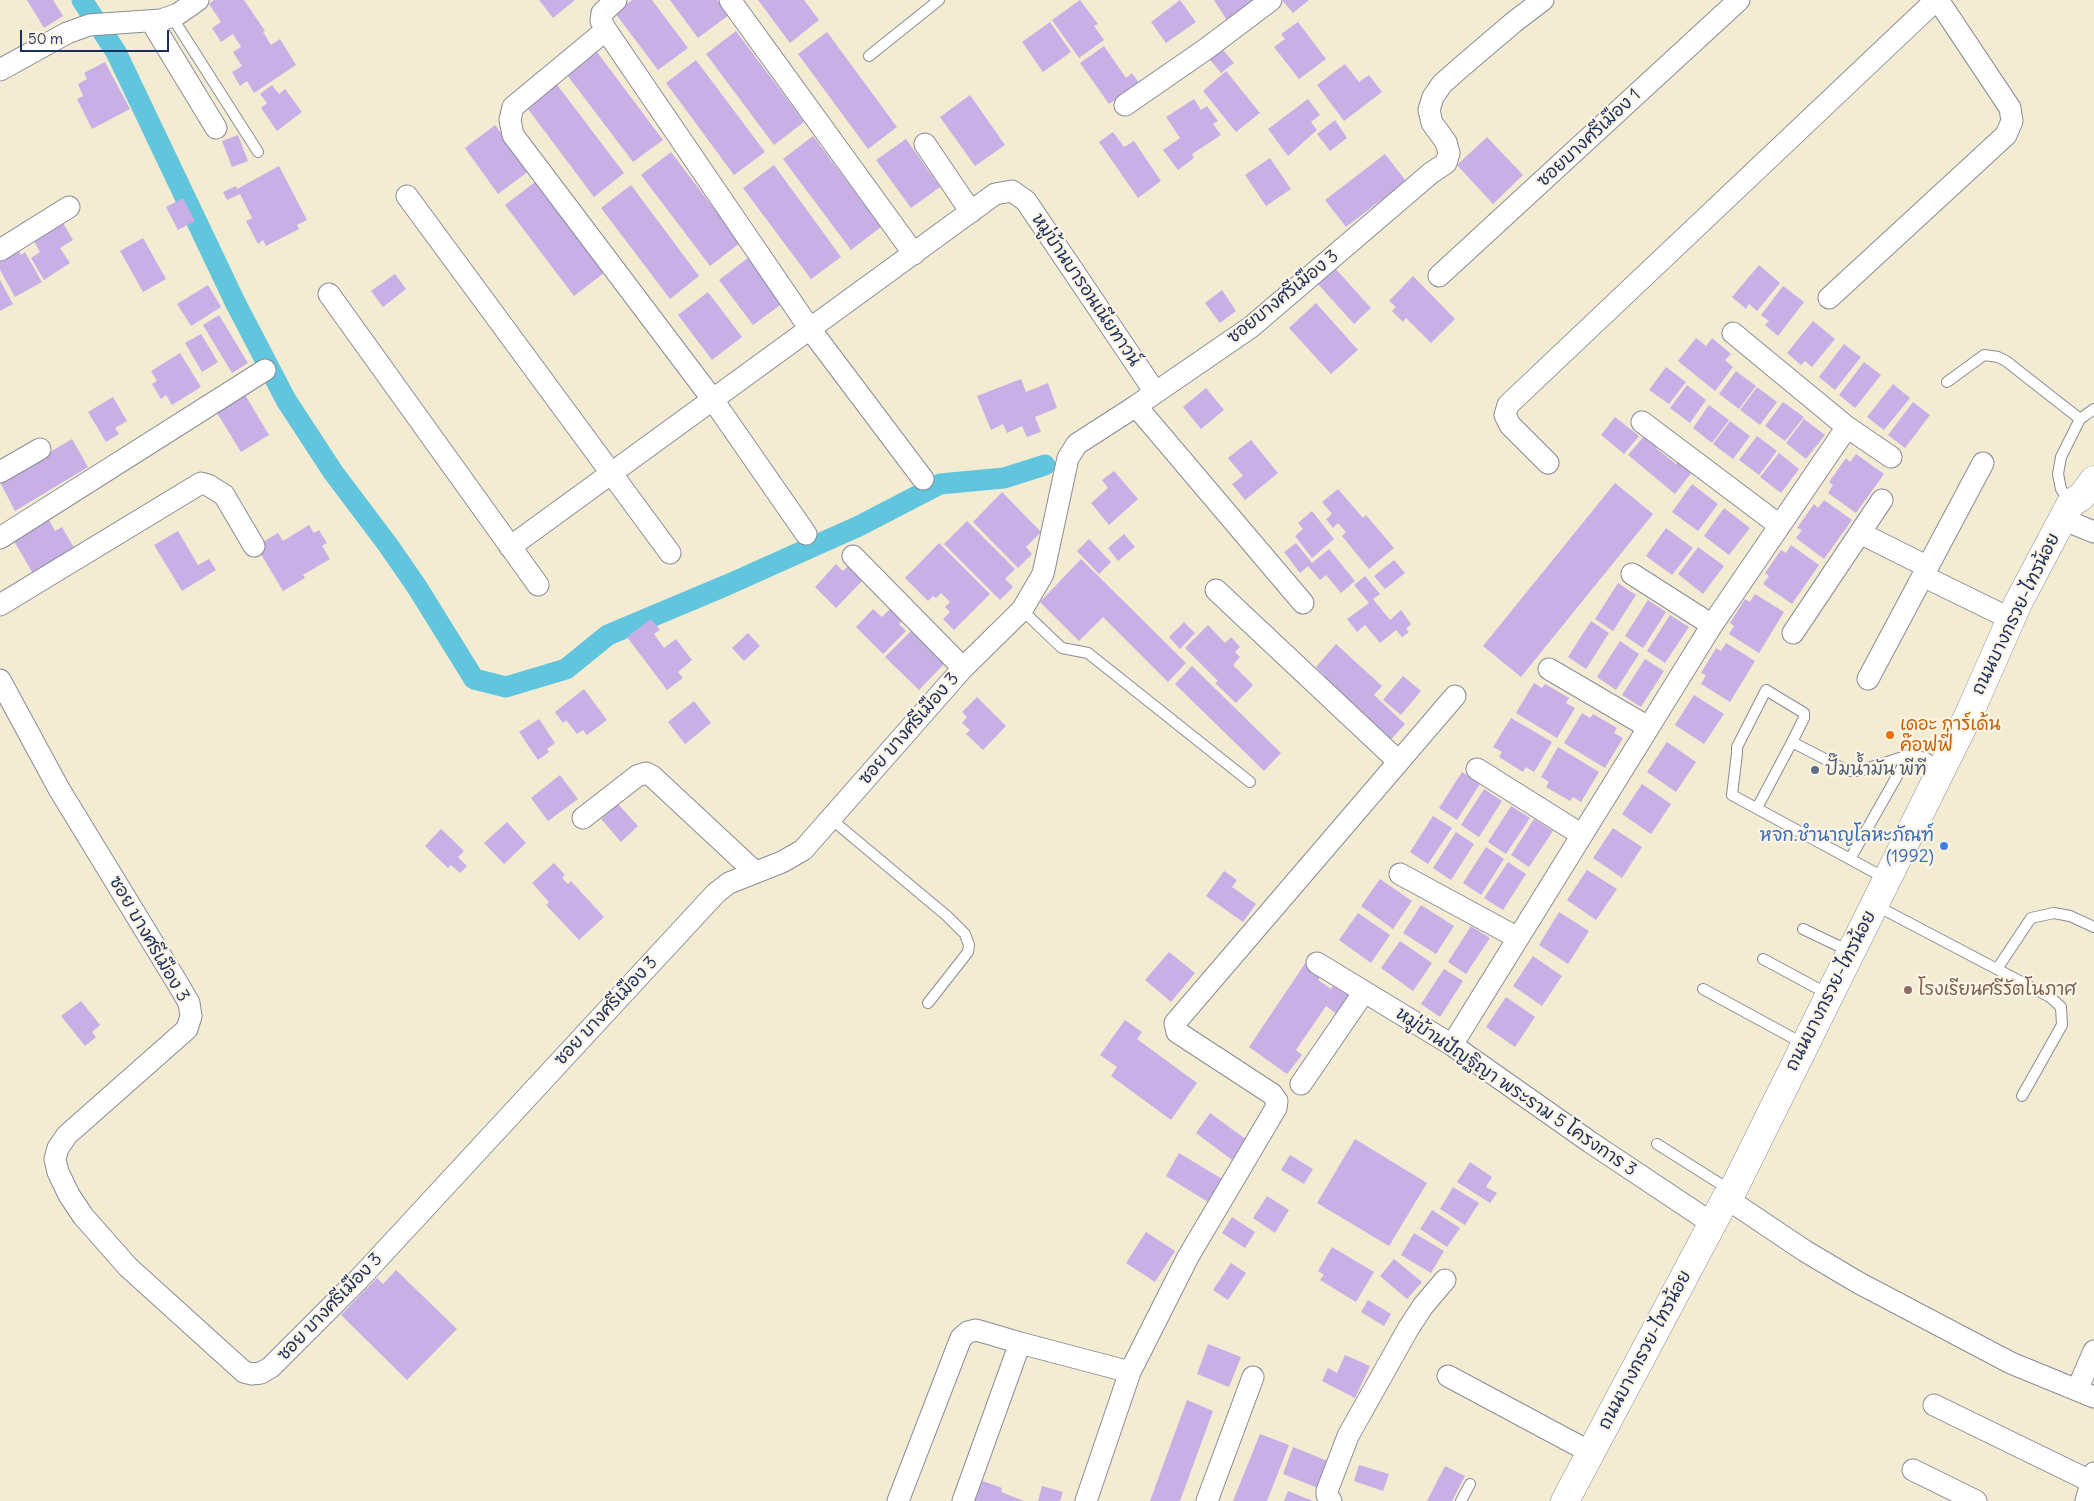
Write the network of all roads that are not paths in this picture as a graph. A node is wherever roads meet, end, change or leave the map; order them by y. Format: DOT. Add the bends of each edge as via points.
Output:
graph roads {
  1 [pos="198,0"];
  2 [pos="730,0"];
  3 [pos="939,0"];
  4 [pos="1271,0"];
  5 [pos="1543,0"];
  6 [pos="1739,0"];
  7 [pos="1937,0"];
  8 [pos="611,2"];
  9 [pos="172,17"];
  10 [pos="151,21"];
  11 [pos="606,30"];
  12 [pos="870,56"];
  13 [pos="0,70"];
  14 [pos="1125,105"];
  15 [pos="216,128"];
  16 [pos="925,144"];
  17 [pos="258,152"];
  18 [pos="407,196"];
  19 [pos="68,207"];
  20 [pos="971,212"];
  21 [pos="0,250"];
  22 [pos="914,254"];
  23 [pos="1439,276"];
  24 [pos="328,294"];
  25 [pos="1829,298"];
  26 [pos="810,329"];
  27 [pos="1733,333"];
  28 [pos="265,370"];
  29 [pos="1947,382"];
  30 [pos="1155,392"];
  31 [pos="713,400"];
  32 [pos="1136,406"];
  33 [pos="2094,409"];
  34 [pos="2080,420"];
  35 [pos="1642,422"];
  36 [pos="1846,427"];
  37 [pos="40,448"];
  38 [pos="1891,457"];
  39 [pos="1548,463"];
  40 [pos="1983,463"];
  41 [pos="0,472"];
  42 [pos="611,474"];
  43 [pos="922,478"];
  44 [pos="1882,500"];
  45 [pos="2080,501"];
  46 [pos="1779,525"];
  47 [pos="2094,532"];
  48 [pos="1860,533"];
  49 [pos="806,534"];
  50 [pos="0,538"];
  51 [pos="254,546"];
  52 [pos="510,547"];
  53 [pos="670,553"];
  54 [pos="853,556"];
  55 [pos="1925,572"];
  56 [pos="1632,574"];
  57 [pos="538,585"];
  58 [pos="1216,590"];
  59 [pos="1303,603"];
  60 [pos="0,605"];
  61 [pos="1022,610"];
  62 [pos="2011,619"];
  63 [pos="1712,625"];
  64 [pos="1793,633"];
  65 [pos="963,668"];
  66 [pos="1549,669"];
  67 [pos="1868,679"];
  68 [pos="0,680"];
  69 [pos="1455,696"];
  70 [pos="1648,728"];
  71 [pos="1792,742"];
  72 [pos="1909,755"];
  73 [pos="1398,761"];
  74 [pos="1477,769"];
  75 [pos="1942,769"];
  76 [pos="1250,782"];
  77 [pos="1757,808"];
  78 [pos="584,818"];
  79 [pos="831,819"];
  80 [pos="1582,835"];
  81 [pos="1850,859"];
  82 [pos="755,872"];
  83 [pos="1400,874"];
  84 [pos="1887,879"];
  85 [pos="1874,904"];
  86 [pos="2094,927"];
  87 [pos="1803,929"];
  88 [pos="1518,938"];
  89 [pos="1850,951"];
  90 [pos="1763,959"];
  91 [pos="1317,963"];
  92 [pos="1997,969"];
  93 [pos="1703,989"];
  94 [pos="1364,992"];
  95 [pos="1829,995"];
  96 [pos="928,1003"];
  97 [pos="1804,1044"];
  98 [pos="1452,1045"];
  99 [pos="1301,1084"];
  100 [pos="2022,1096"];
  101 [pos="1657,1144"];
  102 [pos="1729,1195"];
  103 [pos="1713,1224"];
  104 [pos="1445,1280"];
  105 [pos="1020,1343"];
  106 [pos="2094,1351"];
  107 [pos="1130,1372"];
  108 [pos="1448,1376"];
  109 [pos="1253,1377"];
  110 [pos="2085,1394"];
  111 [pos="1934,1405"];
  112 [pos="1590,1452"];
  113 [pos="1913,1470"];
  114 [pos="1470,1484"];
  115 [pos="2091,1485"];
  116 [pos="898,1501"];
  117 [pos="963,1501"];
  118 [pos="1086,1501"];
  119 [pos="1207,1501"];
  120 [pos="1331,1501"];
  121 [pos="1461,1501"];
  122 [pos="1565,1501"];
  123 [pos="1976,1501"];
  1 -- 9 [label="street"];
  2 -- 22 [label="street"];
  3 -- 12 [label="lane"];
  4 -- 14 [label="street"];
  5 -- 30 [label="street, ซอยบางศรีเมือง 3" via="1460,68 1433,97 1429,110 1432,123 1448,148 1446,163 1251,327"];
  6 -- 23 [label="street, ซอยบางศรีเมือง 1"];
  7 -- 25 [label="street" via="2010,108 2012,121 2006,136"];
  7 -- 39 [label="street" via="1508,405 1506,415 1510,425"];
  8 -- 11 [label="street" via="602,12 601,21"];
  9 -- 10 [label="street"];
  9 -- 17 [label="lane"];
  10 -- 13 [label="street" via="89,25 67,32"];
  10 -- 15 [label="street"];
  11 -- 26 [label="street"];
  11 -- 31 [label="street" via="513,107 510,120 513,135"];
  16 -- 20 [label="street"];
  18 -- 42 [label="street"];
  19 -- 21 [label="street"];
  20 -- 22 [label="street"];
  20 -- 30 [label="street, หมู่บ้านบารอนเนียทาวน์" via="996,194 1012,191 1026,201"];
  22 -- 26 [label="street"];
  24 -- 52 [label="street"];
  26 -- 31 [label="street"];
  26 -- 43 [label="street"];
  27 -- 36 [label="street"];
  28 -- 50 [label="street"];
  29 -- 34 [label="lane" via="1984,355 1998,357"];
  30 -- 32 [label="street, ซอยบางศรีเมือง 3"];
  31 -- 42 [label="street"];
  31 -- 49 [label="street"];
  32 -- 59 [label="street"];
  32 -- 61 [label="street, ซอยบางศรีเมือง 3" via="1077,444 1068,458 1043,574"];
  33 -- 34 [label="lane"];
  34 -- 45 [label="lane" via="2061,457 2058,474 2061,489"];
  35 -- 46 [label="street"];
  36 -- 38 [label="street"];
  36 -- 46 [label="street"];
  37 -- 41 [label="street"];
  40 -- 55 [label="street"];
  42 -- 52 [label="street"];
  42 -- 53 [label="street"];
  44 -- 48 [label="street"];
  45 -- 47 [label="street"];
  45 -- 62 [label="main road, ถนนบางกรวย-ไทรน้อย"];
  46 -- 63 [label="street"];
  48 -- 55 [label="street"];
  48 -- 64 [label="street"];
  51 -- 60 [label="street" via="224,495 201,483"];
  52 -- 57 [label="street"];
  54 -- 65 [label="street"];
  55 -- 62 [label="street"];
  55 -- 67 [label="street"];
  56 -- 63 [label="street"];
  58 -- 73 [label="street"];
  61 -- 65 [label="street, ซอย บางศรีเมือง 3"];
  61 -- 76 [label="lane" via="1062,648 1088,653"];
  62 -- 75 [label="main road, ถนนบางกรวย-ไทรน้อย"];
  63 -- 70 [label="street"];
  65 -- 79 [label="street, ซอย บางศรีเมือง 3"];
  66 -- 70 [label="street"];
  68 -- 82 [label="street, ซอย บางศรีเมือง 3" via="59,789 189,1003 187,1029 67,1135 55,1159 58,1172 83,1216 128,1267 244,1372 261,1373 271,1367 359,1279 716,893 729,883"];
  69 -- 73 [label="street"];
  70 -- 80 [label="street"];
  71 -- 72 [label="lane" via="1848,771 1859,771"];
  71 -- 77 [label="lane"];
  71 -- 77 [label="lane" via="1804,713 1766,690 1736,747 1738,753 1731,794"];
  72 -- 75 [label="lane" via="1926,758"];
  72 -- 81 [label="lane"];
  73 -- 107 [label="street" via="1175,1023 1177,1032 1272,1094 1277,1101 1276,1108 1188,1257"];
  74 -- 80 [label="street"];
  75 -- 84 [label="main road, ถนนบางกรวย-ไทรน้อย"];
  77 -- 81 [label="lane"];
  78 -- 82 [label="street" via="637,776 646,773"];
  79 -- 82 [label="street, ซอย บางศรีเมือง 3" via="803,850"];
  79 -- 96 [label="lane" via="965,934 968,952"];
  80 -- 88 [label="street"];
  81 -- 84 [label="lane"];
  83 -- 88 [label="street"];
  84 -- 85 [label="main road, ถนนบางกรวย-ไทรน้อย"];
  85 -- 89 [label="main road, ถนนบางกรวย-ไทรน้อย"];
  85 -- 92 [label="lane"];
  86 -- 92 [label="lane" via="2054,913 2031,918"];
  87 -- 89 [label="lane"];
  88 -- 98 [label="street"];
  89 -- 95 [label="main road, ถนนบางกรวย-ไทรน้อย"];
  90 -- 95 [label="lane"];
  91 -- 94 [label="street, หมู่บ้านปัญฐิญา พระราม 5 โครงการ 3"];
  92 -- 100 [label="lane" via="2050,997 2061,1007 2062,1025"];
  93 -- 97 [label="lane"];
  94 -- 98 [label="street, หมู่บ้านปัญฐิญา พระราม 5 โครงการ 3"];
  94 -- 99 [label="street"];
  95 -- 97 [label="main road, ถนนบางกรวย-ไทรน้อย"];
  97 -- 102 [label="main road, ถนนบางกรวย-ไทรน้อย"];
  98 -- 103 [label="street, หมู่บ้านปัญฐิญา พระราม 5 โครงการ 3"];
  101 -- 102 [label="lane"];
  102 -- 103 [label="main road, ถนนบางกรวย-ไทรน้อย"];
  102 -- 110 [label="street" via="1805,1251 1859,1283 2011,1363"];
  103 -- 112 [label="main road, ถนนบางกรวย-ไทรน้อย"];
  104 -- 120 [label="street" via="1408,1329 1348,1436 1327,1491"];
  105 -- 107 [label="street"];
  105 -- 116 [label="street" via="976,1330 961,1338"];
  105 -- 117 [label="street"];
  106 -- 110 [label="street"];
  107 -- 118 [label="street"];
  108 -- 112 [label="street"];
  109 -- 119 [label="street"];
  111 -- 115 [label="street"];
  112 -- 122 [label="main road, ถนนบางกรวย-ไทรน้อย"];
  113 -- 123 [label="street"];
  114 -- 121 [label="lane"];
}
